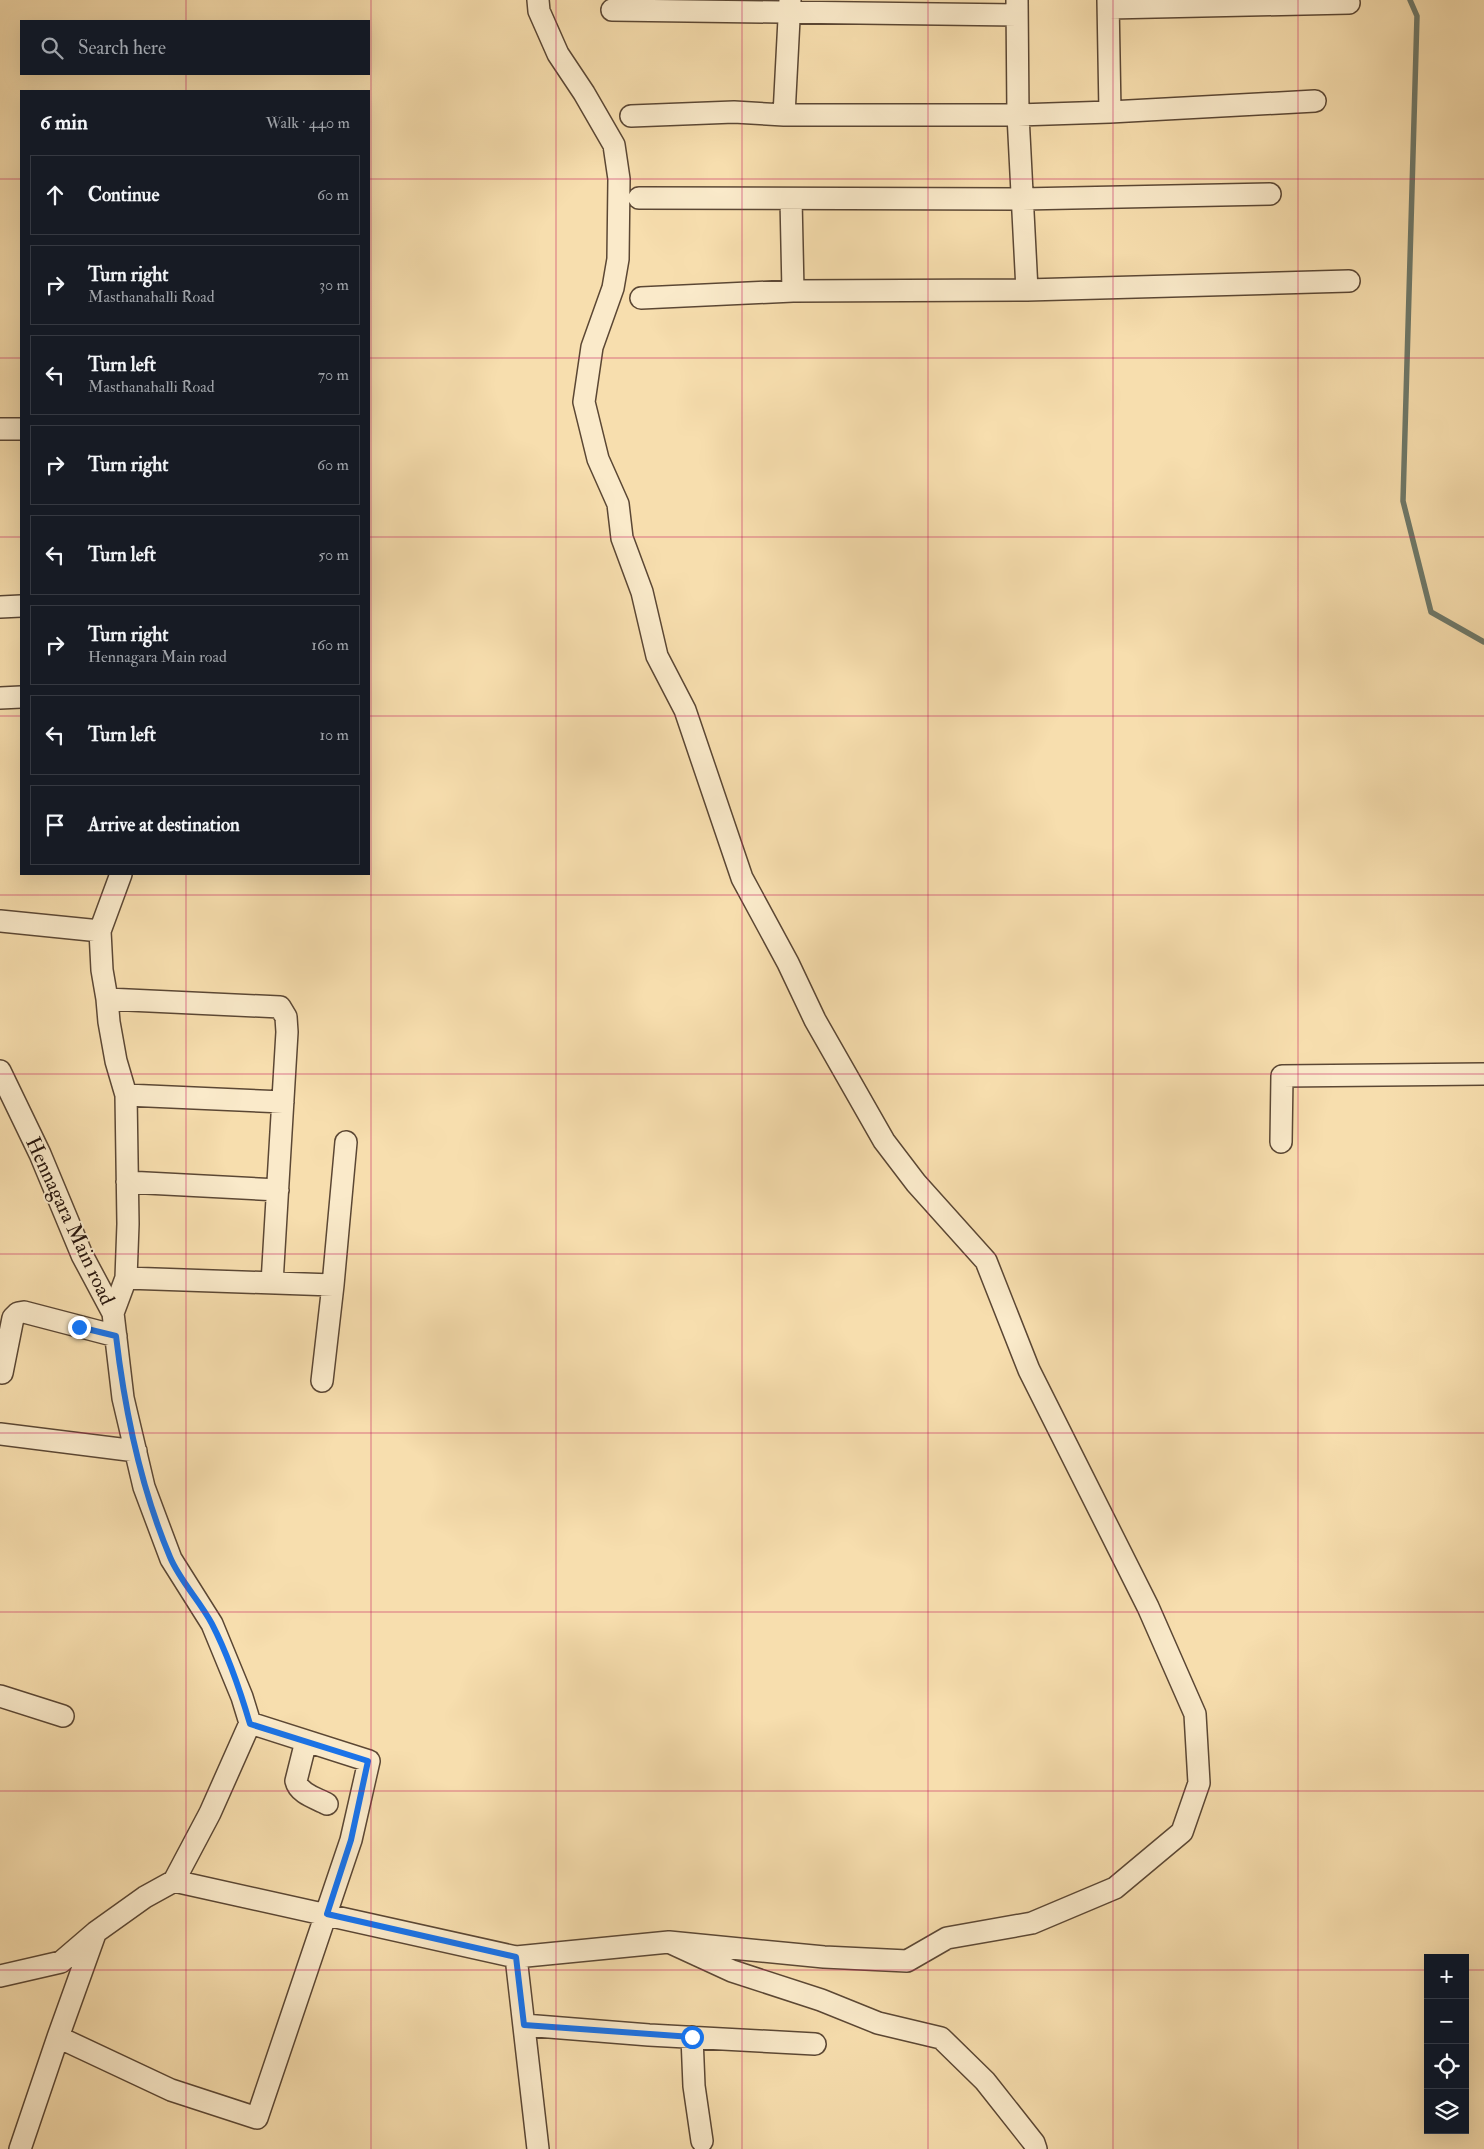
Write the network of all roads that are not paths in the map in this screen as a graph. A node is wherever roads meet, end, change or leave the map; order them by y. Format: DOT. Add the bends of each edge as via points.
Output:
graph roads {
  1 [pos="538,0"];
  2 [pos="1349,3"];
  3 [pos="1109,4"];
  4 [pos="790,6"];
  5 [pos="1017,8"];
  6 [pos="612,10"];
  7 [pos="1316,101"];
  8 [pos="1110,112"];
  9 [pos="1018,114"];
  10 [pos="784,115"];
  11 [pos="631,116"];
  12 [pos="1270,194"];
  13 [pos="639,198"];
  14 [pos="791,199"];
  15 [pos="1022,199"];
  16 [pos="1349,280"];
  17 [pos="1027,290"];
  18 [pos="793,291"];
  19 [pos="641,298"];
  20 [pos="0,429"];
  21 [pos="20,429"];
  22 [pos="20,606"];
  23 [pos="0,607"];
  24 [pos="20,697"];
  25 [pos="0,698"];
  26 [pos="121,875"];
  27 [pos="0,921"];
  28 [pos="100,931"];
  29 [pos="108,999"];
  30 [pos="0,1071"];
  31 [pos="1484,1074"];
  32 [pos="126,1096"];
  33 [pos="283,1102"];
  34 [pos="346,1142"];
  35 [pos="1281,1142"];
  36 [pos="127,1182"];
  37 [pos="278,1190"];
  38 [pos="126,1278"];
  39 [pos="272,1283"];
  40 [pos="333,1285"];
  41 [pos="113,1313"];
  42 [pos="116,1336"];
  43 [pos="2,1372"];
  44 [pos="322,1381"];
  45 [pos="0,1434"];
  46 [pos="136,1451"];
  47 [pos="0,1696"];
  48 [pos="63,1716"];
  49 [pos="250,1724"];
  50 [pos="306,1741"];
  51 [pos="327,1804"];
  52 [pos="174,1881"];
  53 [pos="327,1914"];
  54 [pos="96,1932"];
  55 [pos="669,1942"];
  56 [pos="516,1957"];
  57 [pos="0,1976"];
  58 [pos="524,2025"];
  59 [pos="58,2037"];
  60 [pos="692,2037"];
  61 [pos="815,2044"];
  62 [pos="702,2141"];
  63 [pos="20,2149"];
  64 [pos="538,2149"];
  65 [pos="1036,2149"];
  1 -- 55 [label="street" via="539,11 558,54 614,145 619,180 618,259 613,288 592,347 584,402 598,459 618,504 622,538 642,592 657,656 685,710 742,878 815,1020 884,1141 916,1183 986,1261 1029,1370 1148,1607 1195,1714 1199,1784 1182,1832 1115,1888 1032,1923 947,1938 907,1961 824,1957"];
  2 -- 3 [label="street"];
  3 -- 8 [label="street"];
  4 -- 5 [label="street"];
  4 -- 6 [label="street"];
  4 -- 10 [label="street"];
  5 -- 9 [label="street"];
  7 -- 8 [label="street"];
  8 -- 9 [label="street"];
  9 -- 10 [label="street"];
  9 -- 15 [label="street"];
  10 -- 11 [label="street" via="734,112"];
  12 -- 15 [label="street"];
  13 -- 14 [label="street"];
  14 -- 15 [label="street"];
  14 -- 18 [label="street"];
  15 -- 17 [label="street"];
  16 -- 17 [label="street"];
  17 -- 18 [label="street"];
  18 -- 19 [label="street"];
  20 -- 21 [label="street"];
  22 -- 23 [label="street"];
  24 -- 25 [label="street"];
  26 -- 28 [label="street"];
  27 -- 28 [label="street"];
  28 -- 29 [label="street" via="102,970"];
  29 -- 32 [label="street" via="116,1061"];
  29 -- 33 [label="street" via="280,1007 286,1017 287,1032"];
  30 -- 41 [label="street, Hennagara Main road" via="40,1154 82,1255"];
  31 -- 35 [label="street" via="1282,1076"];
  32 -- 33 [label="street"];
  32 -- 36 [label="street"];
  33 -- 37 [label="street"];
  34 -- 40 [label="street"];
  36 -- 37 [label="street"];
  36 -- 38 [label="street"];
  37 -- 39 [label="street"];
  38 -- 39 [label="street"];
  38 -- 41 [label="street"];
  39 -- 40 [label="street"];
  40 -- 44 [label="street"];
  41 -- 42 [label="street, Hennagara Main road"];
  42 -- 43 [label="street" via="18,1313 12,1318"];
  42 -- 46 [label="street, Hennagara Main road" via="123,1398"];
  45 -- 46 [label="street"];
  46 -- 49 [label="street, Hennagara Main road" via="144,1487 171,1559 212,1624"];
  47 -- 48 [label="street"];
  49 -- 50 [label="street"];
  49 -- 52 [label="street" via="210,1813"];
  50 -- 51 [label="street" via="297,1786"];
  50 -- 53 [label="street" via="368,1761 351,1840"];
  52 -- 53 [label="street"];
  52 -- 54 [label="street"];
  53 -- 56 [label="street"];
  53 -- 59 [label="street" via="257,2118 171,2090"];
  54 -- 57 [label="street" via="61,1962"];
  54 -- 59 [label="street"];
  55 -- 56 [label="street"];
  55 -- 65 [label="street" via="732,1971 821,2000 878,2023 941,2038 985,2082"];
  56 -- 58 [label="street"];
  58 -- 60 [label="street"];
  58 -- 64 [label="street"];
  59 -- 63 [label="street"];
  60 -- 61 [label="street"];
  60 -- 62 [label="street" via="694,2086"];
}
